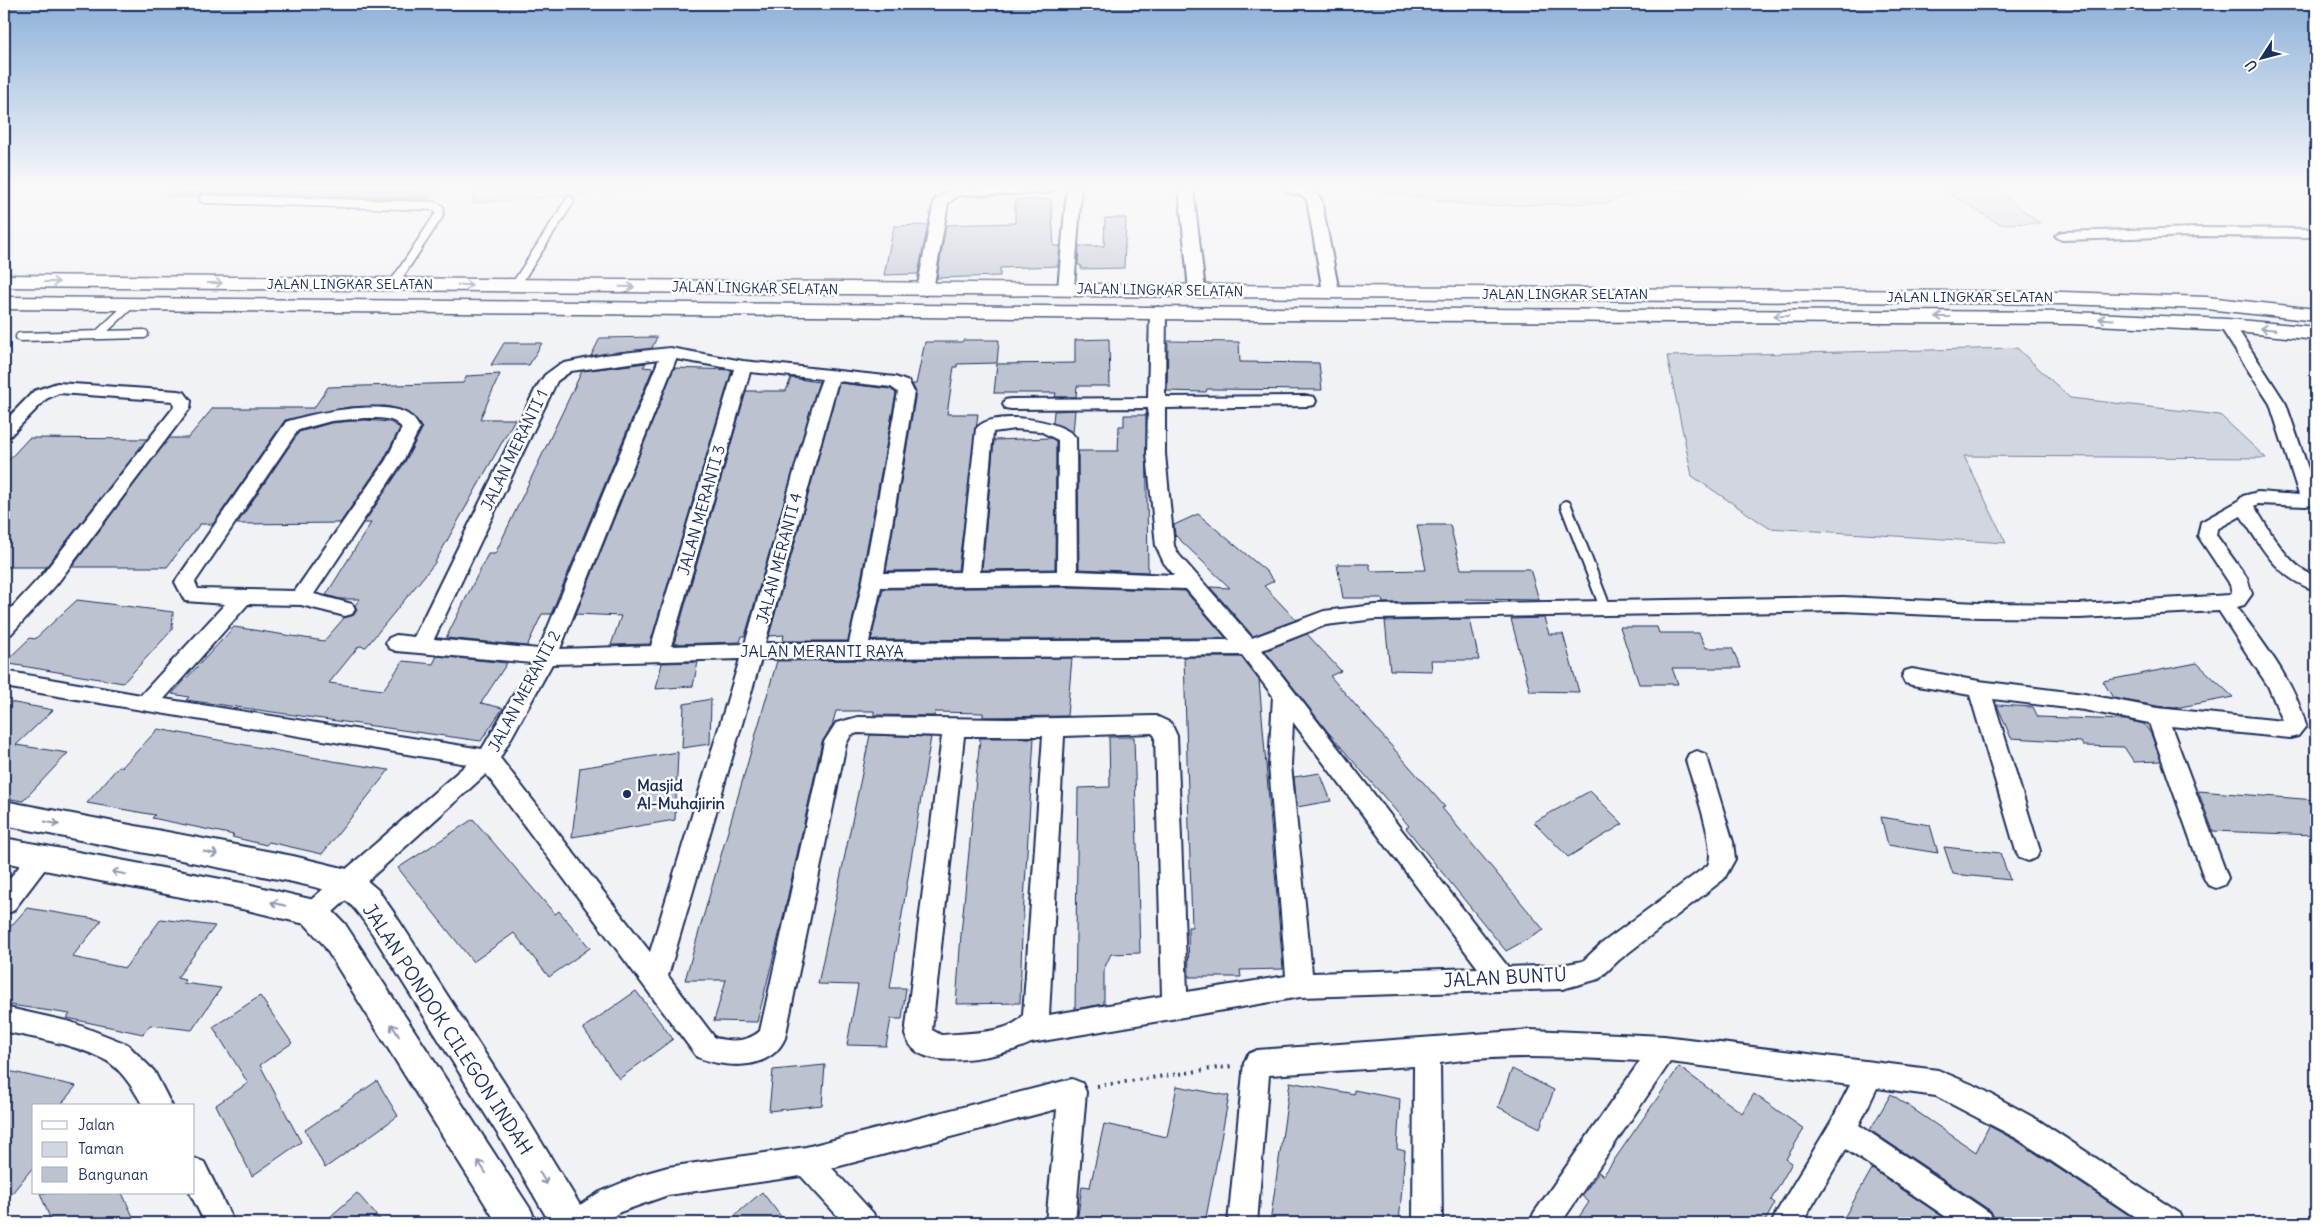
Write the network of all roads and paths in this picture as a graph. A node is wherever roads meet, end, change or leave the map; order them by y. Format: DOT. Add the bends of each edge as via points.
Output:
graph roads {
  1 [pos="418,246"];
  2 [pos="541,246"];
  3 [pos="933,246"];
  4 [pos="1069,246"];
  5 [pos="1192,246"];
  6 [pos="1323,246"];
  7 [pos="4,282"];
  8 [pos="328,284"];
  9 [pos="393,285"];
  10 [pos="515,286"];
  11 [pos="1066,289"];
  12 [pos="925,290"];
  13 [pos="1197,290"];
  14 [pos="1260,292"];
  15 [pos="1331,292"];
  16 [pos="4,303"];
  17 [pos="131,304"];
  18 [pos="305,306"];
  19 [pos="1158,312"];
  20 [pos="1266,314"];
  21 [pos="2316,315"];
  22 [pos="2227,325"];
  23 [pos="99,334"];
  24 [pos="144,334"];
  25 [pos="2316,334"];
  26 [pos="20,337"];
  27 [pos="670,353"];
  28 [pos="743,366"];
  29 [pos="832,375"];
  30 [pos="1157,401"];
  31 [pos="1308,401"];
  32 [pos="1011,404"];
  33 [pos="4,432"];
  34 [pos="2309,472"];
  35 [pos="1566,506"];
  36 [pos="2244,506"];
  37 [pos="1067,578"];
  38 [pos="873,580"];
  39 [pos="969,580"];
  40 [pos="1194,582"];
  41 [pos="2316,583"];
  42 [pos="243,597"];
  43 [pos="301,598"];
  44 [pos="2224,604"];
  45 [pos="1605,607"];
  46 [pos="345,609"];
  47 [pos="4,629"];
  48 [pos="396,643"];
  49 [pos="420,646"];
  50 [pos="1248,647"];
  51 [pos="857,651"];
  52 [pos="753,652"];
  53 [pos="659,653"];
  54 [pos="546,657"];
  55 [pos="1912,677"];
  56 [pos="4,679"];
  57 [pos="1979,689"];
  58 [pos="1284,695"];
  59 [pos="146,704"];
  60 [pos="2157,716"];
  61 [pos="954,729"];
  62 [pos="1054,729"];
  63 [pos="488,759"];
  64 [pos="1698,760"];
  65 [pos="4,813"];
  66 [pos="4,850"];
  67 [pos="2028,851"];
  68 [pos="40,858"];
  69 [pos="2216,878"];
  70 [pos="347,882"];
  71 [pos="4,903"];
  72 [pos="314,913"];
  73 [pos="655,978"];
  74 [pos="1501,978"];
  75 [pos="1300,985"];
  76 [pos="1175,1006"];
  77 [pos="4,1020"];
  78 [pos="1028,1031"];
  79 [pos="1664,1048"];
  80 [pos="1427,1052"];
  81 [pos="1257,1063"];
  82 [pos="1870,1074"];
  83 [pos="1072,1092"];
  84 [pos="157,1104"];
  85 [pos="1842,1130"];
  86 [pos="806,1162"];
  87 [pos="195,1174"];
  88 [pos="220,1223"];
  89 [pos="518,1223"];
  90 [pos="570,1223"];
  91 [pos="578,1223"];
  92 [pos="863,1223"];
  93 [pos="1061,1223"];
  94 [pos="1242,1223"];
  95 [pos="1428,1223"];
  96 [pos="1544,1223"];
  97 [pos="1786,1223"];
  98 [pos="1980,1223"];
  99 [pos="2169,1223"];
  1 -- 9 [label="lane"];
  2 -- 10 [label="lane"];
  3 -- 12 [label="street"];
  4 -- 11 [label="street"];
  5 -- 13 [label="street"];
  6 -- 15 [label="street"];
  7 -- 8 [label="highway, JALAN LINGKAR SELATAN, one-way"];
  8 -- 9 [label="highway, JALAN LINGKAR SELATAN"];
  8 -- 18 [label="highway"];
  9 -- 10 [label="highway, JALAN LINGKAR SELATAN, one-way"];
  10 -- 12 [label="highway, JALAN LINGKAR SELATAN, one-way"];
  11 -- 12 [label="highway, JALAN LINGKAR SELATAN"];
  11 -- 13 [label="highway, JALAN LINGKAR SELATAN"];
  13 -- 14 [label="highway, JALAN LINGKAR SELATAN"];
  14 -- 15 [label="highway, JALAN LINGKAR SELATAN"];
  14 -- 20 [label="highway"];
  15 -- 21 [label="highway, JALAN LINGKAR SELATAN" via="2062,298 2207,304"];
  16 -- 17 [label="highway, JALAN LINGKAR SELATAN"];
  17 -- 18 [label="highway, JALAN LINGKAR SELATAN"];
  17 -- 23 [label="lane"];
  18 -- 19 [label="highway, JALAN LINGKAR SELATAN"];
  19 -- 20 [label="highway, JALAN LINGKAR SELATAN"];
  19 -- 30 [label="street"];
  22 -- 20 [label="highway, JALAN LINGKAR SELATAN, one-way" via="2061,318"];
  25 -- 22 [label="highway, JALAN LINGKAR SELATAN, one-way"];
  22 -- 34 [label="street" via="2278,404"];
  23 -- 24 [label="lane"];
  23 -- 26 [label="lane"];
  27 -- 28 [label="street, JALAN MERANTI 1"];
  27 -- 49 [label="street, JALAN MERANTI 1" via="566,367 551,378"];
  27 -- 54 [label="street, JALAN MERANTI 2"];
  28 -- 29 [label="street, JALAN MERANTI 1"];
  28 -- 53 [label="street, JALAN MERANTI 3"];
  29 -- 38 [label="street, JALAN MERANTI 1" via="896,382 905,388"];
  29 -- 52 [label="street, JALAN MERANTI 4" via="815,425"];
  30 -- 31 [label="street"];
  30 -- 32 [label="street"];
  30 -- 40 [label="street" via="1156,454 1165,546 1171,558"];
  33 -- 47 [label="street" via="40,395 57,388 178,396 183,401 182,408 49,580"];
  34 -- 36 [label="street" via="2306,500 2258,498 2249,500"];
  35 -- 45 [label="lane"];
  36 -- 41 [label="street" via="2287,567 2304,581"];
  36 -- 44 [label="street" via="2208,526 2206,531 2240,582 2242,594 2237,600"];
  37 -- 39 [label="street"];
  37 -- 39 [label="street" via="1067,438 1055,429 1023,425 984,429"];
  37 -- 40 [label="street"];
  38 -- 39 [label="street"];
  38 -- 51 [label="street"];
  40 -- 50 [label="street"];
  42 -- 43 [label="street"];
  42 -- 43 [label="street" via="192,596 185,582 292,426 315,418 341,415 384,413 404,419 411,428 394,461"];
  42 -- 59 [label="street"];
  43 -- 46 [label="street"];
  44 -- 45 [label="street" via="2079,611 1843,604"];
  44 -- 60 [label="street" via="2281,691 2295,726 2290,730 2279,730"];
  45 -- 50 [label="street" via="1376,612 1324,618"];
  48 -- 49 [label="street, JALAN MERANTI RAYA"];
  49 -- 54 [label="street, JALAN MERANTI RAYA"];
  50 -- 51 [label="street, JALAN MERANTI RAYA"];
  50 -- 58 [label="street"];
  51 -- 52 [label="street, JALAN MERANTI RAYA"];
  52 -- 53 [label="street, JALAN MERANTI RAYA"];
  52 -- 73 [label="street, JALAN MERANTI 4"];
  53 -- 54 [label="street, JALAN MERANTI RAYA"];
  54 -- 63 [label="street, JALAN MERANTI 2"];
  55 -- 57 [label="street"];
  56 -- 59 [label="street"];
  57 -- 60 [label="street" via="2084,702"];
  57 -- 67 [label="street"];
  58 -- 74 [label="street"];
  58 -- 75 [label="street" via="1280,765"];
  59 -- 63 [label="street"];
  60 -- 69 [label="street"];
  61 -- 62 [label="street"];
  61 -- 73 [label="street" via="858,725 844,729 835,742 772,1038 766,1045 718,1054 706,1048"];
  61 -- 78 [label="street, JALAN BUNTU" via="918,1035 927,1044 940,1048 1010,1040"];
  62 -- 76 [label="street" via="1156,724 1163,729 1166,736"];
  62 -- 78 [label="street" via="1036,1017"];
  63 -- 70 [label="street, JALAN MERANTI 2"];
  63 -- 73 [label="street"];
  64 -- 74 [label="street, JALAN BUNTU" via="1721,842 1723,859 1716,872 1610,952 1590,971 1562,977"];
  65 -- 70 [label="street, JALAN PONDOK CILEGON INDAH, one-way"];
  66 -- 68 [label="street"];
  68 -- 71 [label="street"];
  72 -- 68 [label="street, one-way" via="247,897"];
  70 -- 72 [label="street, JALAN MERANTI 2"];
  70 -- 90 [label="street, JALAN PONDOK CILEGON INDAH, one-way" via="367,899 383,923"];
  89 -- 72 [label="street, one-way" via="334,934"];
  74 -- 75 [label="street, JALAN BUNTU"];
  75 -- 76 [label="street, JALAN BUNTU"];
  76 -- 78 [label="street, JALAN BUNTU"];
  77 -- 84 [label="street" via="71,1034 118,1053 144,1080"];
  79 -- 80 [label="street" via="1530,1043"];
  79 -- 82 [label="street"];
  79 -- 96 [label="street"];
  80 -- 81 [label="street"];
  80 -- 95 [label="street"];
  81 -- 83 [label="path" via="1174,1073"];
  81 -- 94 [label="street"];
  82 -- 85 [label="street"];
  82 -- 99 [label="street" via="1938,1084 1967,1095 2009,1117"];
  83 -- 86 [label="street"];
  83 -- 93 [label="street"];
  85 -- 97 [label="street"];
  85 -- 98 [label="street"];
  86 -- 91 [label="street" via="643,1188 610,1202"];
  86 -- 92 [label="street"];
  87 -- 88 [label="street"];
}
